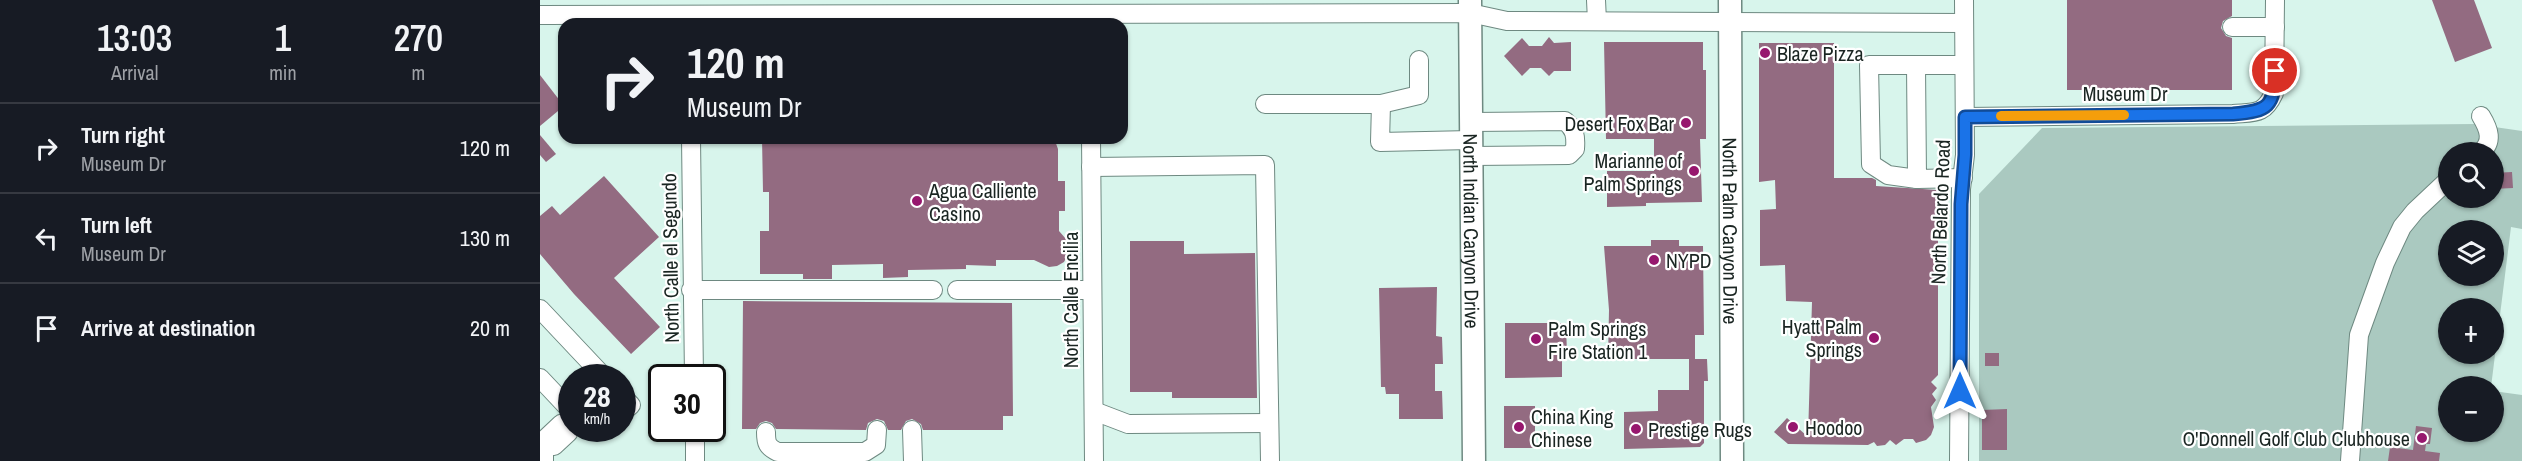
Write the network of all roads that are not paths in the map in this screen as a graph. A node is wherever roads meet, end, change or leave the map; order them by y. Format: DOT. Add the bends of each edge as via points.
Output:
graph roads {
  1 [pos="1596,0"];
  2 [pos="1964,0"];
  3 [pos="2275,0"];
  4 [pos="1470,6"];
  5 [pos="1188,7"];
  6 [pos="1363,7"];
  7 [pos="1730,10"];
  8 [pos="691,13"];
  9 [pos="1090,13"];
  10 [pos="540,15"];
  11 [pos="1597,21"];
  12 [pos="1964,23"];
  13 [pos="2232,27"];
  14 [pos="2275,27"];
  15 [pos="1419,60"];
  16 [pos="1916,65"];
  17 [pos="1964,65"];
  18 [pos="1265,104"];
  19 [pos="1381,104"];
  20 [pos="2481,116"];
  21 [pos="1965,117"];
  22 [pos="1471,139"];
  23 [pos="2489,142"];
  24 [pos="691,144"];
  25 [pos="1091,144"];
  26 [pos="1091,167"];
  27 [pos="1963,178"];
  28 [pos="1917,179"];
  29 [pos="2438,189"];
  30 [pos="692,290"];
  31 [pos="933,290"];
  32 [pos="957,290"];
  33 [pos="1092,290"];
  34 [pos="540,309"];
  35 [pos="592,364"];
  36 [pos="693,364"];
  37 [pos="540,378"];
  38 [pos="558,404"];
  39 [pos="1094,411"];
  40 [pos="1269,423"];
  41 [pos="558,427"];
  42 [pos="877,430"];
  43 [pos="912,430"];
  44 [pos="766,432"];
  45 [pos="695,442"];
  46 [pos="545,453"];
  47 [pos="695,461"];
  48 [pos="913,461"];
  49 [pos="1094,461"];
  50 [pos="1270,461"];
  51 [pos="1474,461"];
  52 [pos="1732,461"];
  53 [pos="1959,461"];
  54 [pos="2350,461"];
  1 -- 11 [label="street"];
  2 -- 12 [label="street, North Belardo Road"];
  3 -- 14 [label="street"];
  4 -- 6 [label="street"];
  4 -- 11 [label="street" via="1508,21"];
  4 -- 22 [label="main road, North Indian Canyon Drive"];
  5 -- 6 [label="street"];
  5 -- 9 [label="street"];
  7 -- 11 [label="street"];
  7 -- 12 [label="street"];
  7 -- 52 [label="main road, North Palm Canyon Drive"];
  8 -- 9 [label="street"];
  8 -- 10 [label="street"];
  12 -- 17 [label="street, North Belardo Road"];
  13 -- 14 [label="street"];
  14 -- 21 [label="street, Museum Dr" via="2274,93 2268,106 2258,112"];
  15 -- 19 [label="street" via="1419,95"];
  16 -- 17 [label="street"];
  16 -- 28 [label="street"];
  16 -- 28 [label="street" via="1869,65 1871,164 1888,175"];
  17 -- 21 [label="street, North Belardo Road"];
  18 -- 19 [label="street"];
  19 -- 22 [label="street" via="1380,142"];
  20 -- 23 [label="street"];
  21 -- 27 [label="street, North Belardo Road"];
  22 -- 22 [label="street" via="1569,155 1575,149 1576,137 1565,121"];
  22 -- 51 [label="main road, North Indian Canyon Drive"];
  24 -- 30 [label="street, North Calle el Segundo"];
  25 -- 26 [label="street, North Calle Encilia"];
  26 -- 33 [label="street, North Calle Encilia"];
  26 -- 40 [label="street" via="1265,165"];
  27 -- 28 [label="street"];
  27 -- 53 [label="street, North Belardo Road"];
  29 -- 54 [label="street" via="2402,227 2359,335"];
  30 -- 31 [label="street"];
  30 -- 36 [label="street, North Calle el Segundo"];
  32 -- 33 [label="street"];
  33 -- 39 [label="street, North Calle Encilia"];
  34 -- 35 [label="street"];
  37 -- 38 [label="street"];
  39 -- 40 [label="street" via="1128,424"];
  39 -- 49 [label="street, North Calle Encilia"];
  40 -- 50 [label="street"];
  41 -- 46 [label="street" via="544,440"];
  42 -- 44 [label="street" via="876,445 865,452 778,452 766,443"];
  43 -- 48 [label="street"];
  45 -- 47 [label="street"];
}
